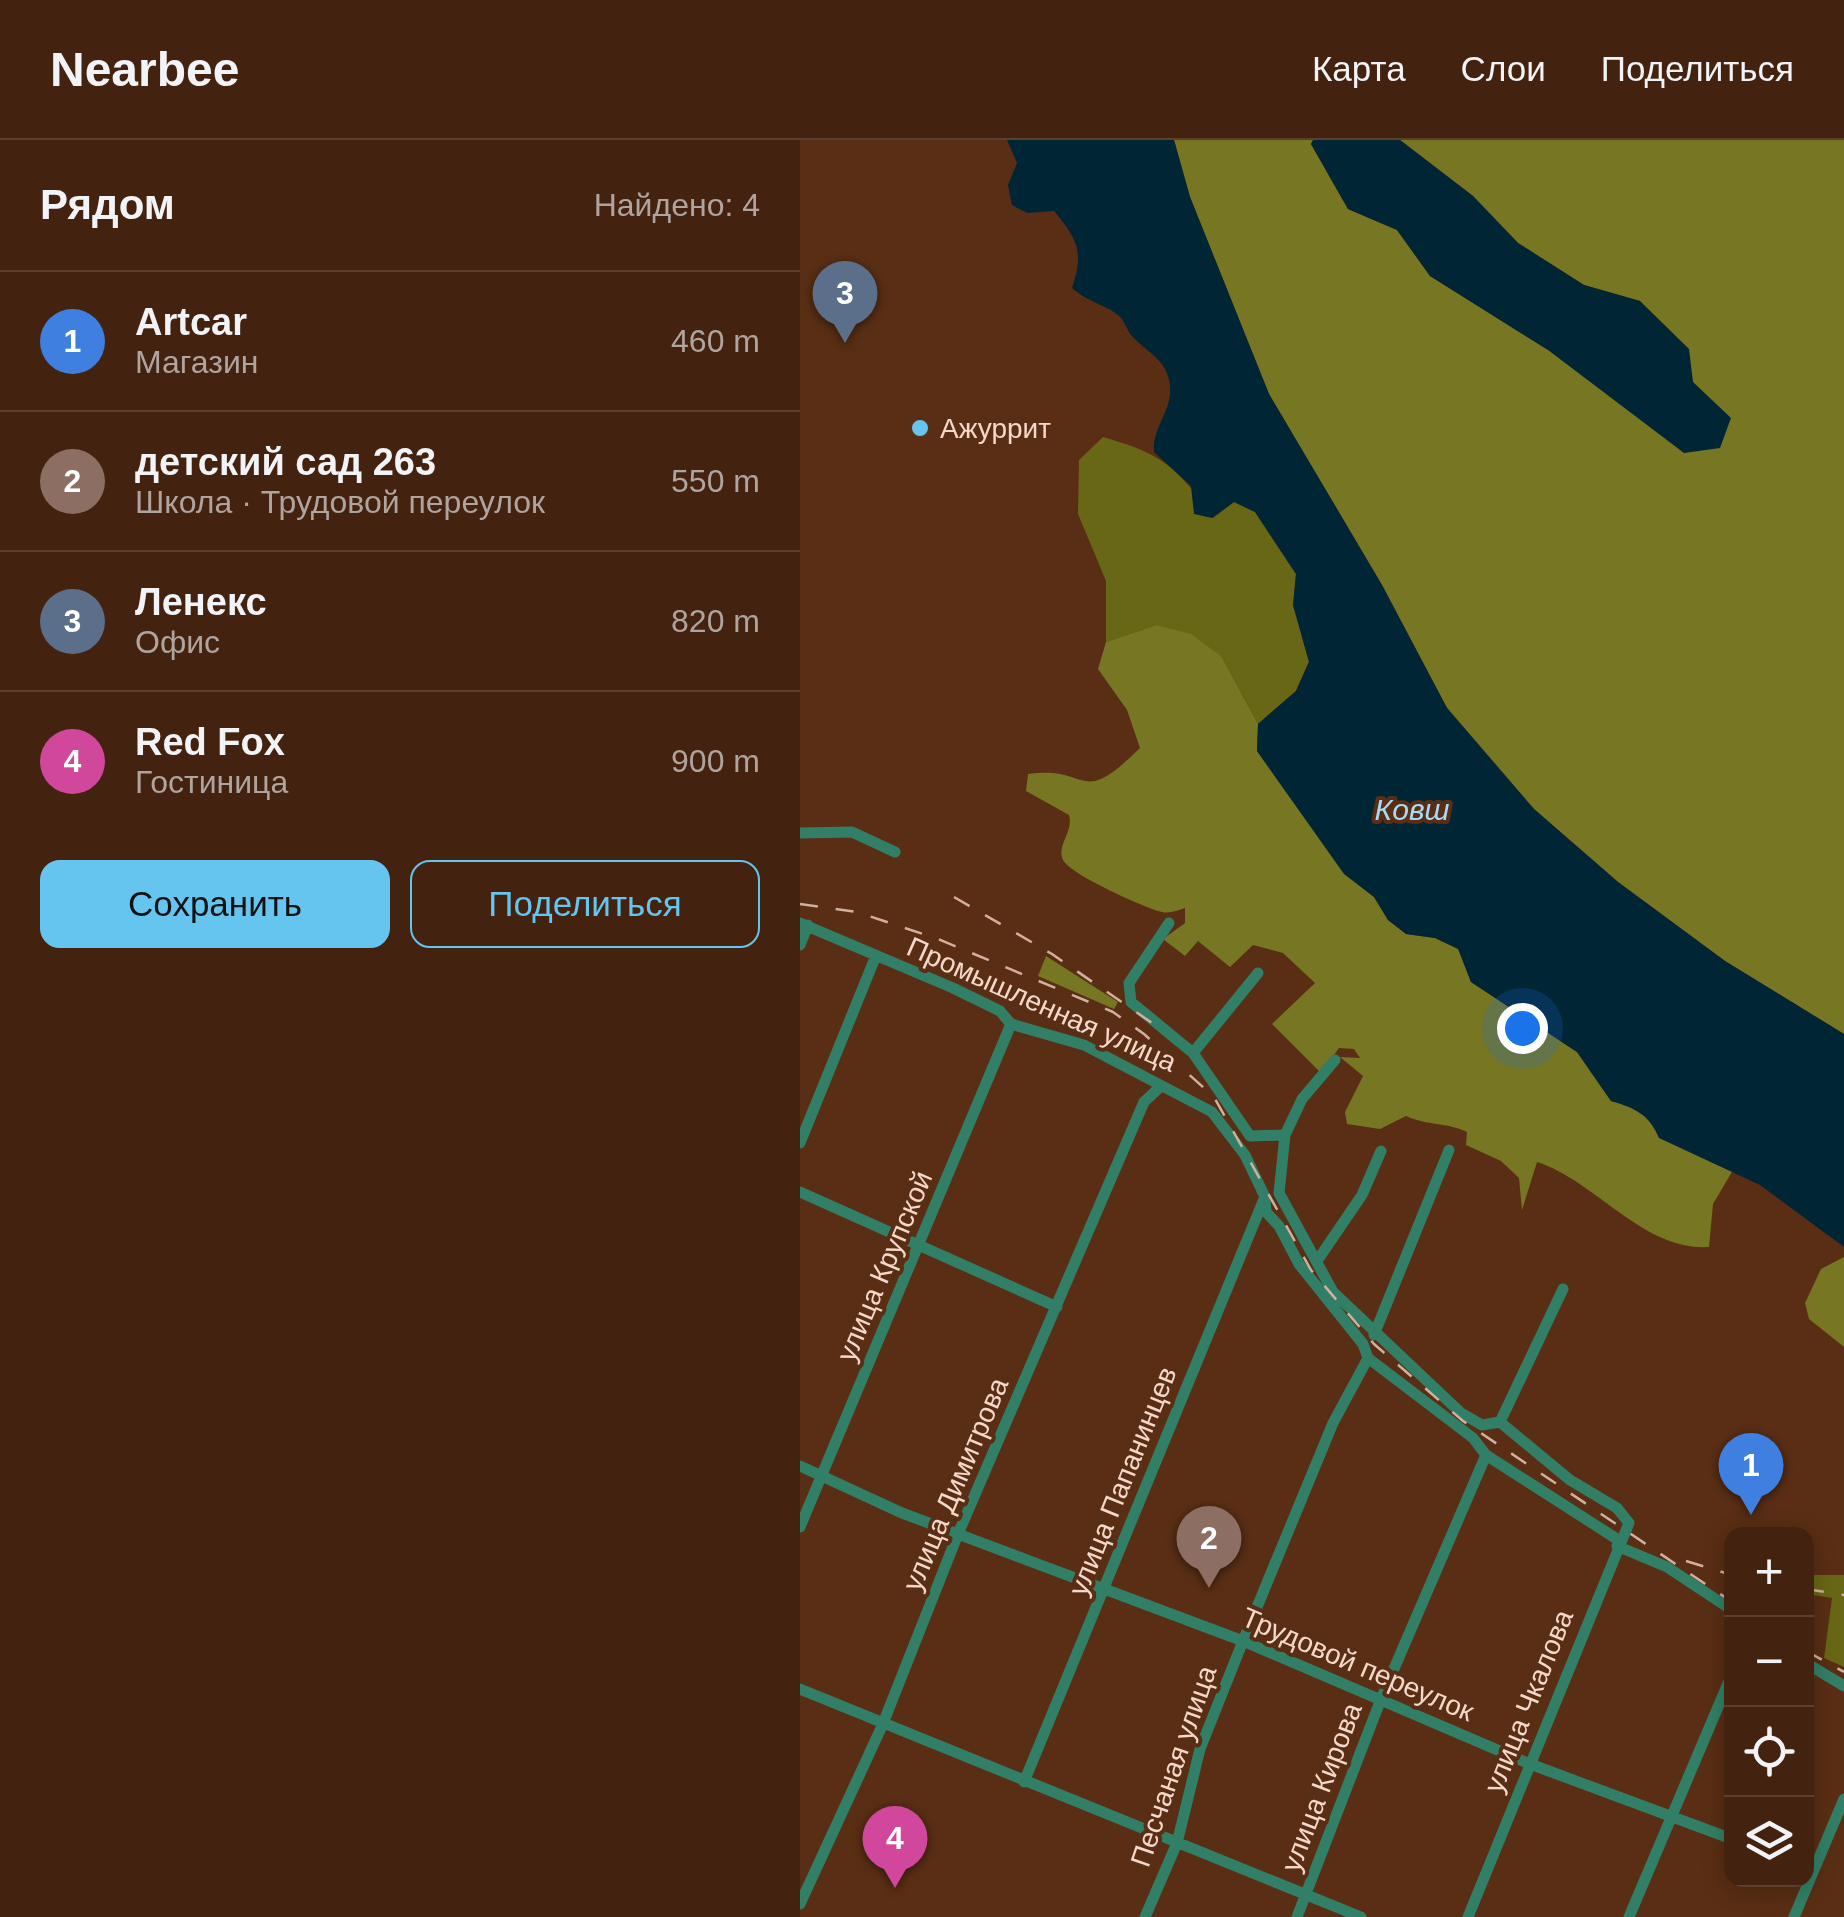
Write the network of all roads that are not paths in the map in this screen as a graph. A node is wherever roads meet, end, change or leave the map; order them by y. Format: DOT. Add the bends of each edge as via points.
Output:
graph roads {
  1 [pos="800,832"];
  2 [pos="894,852"];
  3 [pos="1170,922"];
  4 [pos="804,924"];
  5 [pos="800,944"];
  6 [pos="875,958"];
  7 [pos="1258,973"];
  8 [pos="1011,1024"];
  9 [pos="1193,1053"];
  10 [pos="1336,1060"];
  11 [pos="1160,1087"];
  12 [pos="1284,1135"];
  13 [pos="800,1143"];
  14 [pos="1449,1150"];
  15 [pos="1381,1152"];
  16 [pos="800,1192"];
  17 [pos="1265,1197"];
  18 [pos="921,1246"];
  19 [pos="1317,1262"];
  20 [pos="1563,1289"];
  21 [pos="1057,1306"];
  22 [pos="1374,1334"];
  23 [pos="1368,1358"];
  24 [pos="1500,1422"];
  25 [pos="1486,1455"];
  26 [pos="800,1466"];
  27 [pos="821,1475"];
  28 [pos="800,1527"];
  29 [pos="958,1534"];
  30 [pos="1619,1544"];
  31 [pos="1104,1592"];
  32 [pos="1724,1605"];
  33 [pos="1243,1642"];
  34 [pos="1814,1668"];
  35 [pos="1844,1686"];
  36 [pos="800,1689"];
  37 [pos="1724,1693"];
  38 [pos="1381,1699"];
  39 [pos="882,1726"];
  40 [pos="1530,1764"];
  41 [pos="1024,1782"];
  42 [pos="1844,1799"];
  43 [pos="1673,1816"];
  44 [pos="1724,1836"];
  45 [pos="1177,1843"];
  46 [pos="1814,1860"];
  47 [pos="1804,1887"];
  48 [pos="1306,1895"];
  49 [pos="800,1904"];
  50 [pos="1145,1917"];
  51 [pos="1297,1917"];
  52 [pos="1362,1917"];
  53 [pos="1468,1917"];
  54 [pos="1629,1917"];
  55 [pos="1794,1917"];
  1 -- 2 [label="street" via="852,832"];
  3 -- 9 [label="street, Промышленная улица" via="1129,984 1132,1002"];
  4 -- 5 [label="street"];
  4 -- 6 [label="street, Промышленная улица"];
  6 -- 8 [label="street, Промышленная улица" via="1000,1011"];
  6 -- 13 [label="street"];
  7 -- 9 [label="street"];
  8 -- 11 [label="street, Промышленная улица" via="1084,1045"];
  8 -- 18 [label="street, улица Крупской"];
  9 -- 12 [label="street, Промышленная улица" via="1250,1136"];
  10 -- 12 [label="street" via="1302,1100"];
  11 -- 17 [label="street, Промышленная улица" via="1223,1121"];
  11 -- 21 [label="street, улица Димитрова" via="1144,1102"];
  12 -- 19 [label="street" via="1279,1192"];
  14 -- 22 [label="street"];
  15 -- 19 [label="street" via="1362,1195"];
  16 -- 18 [label="street"];
  17 -- 23 [label="street, Промышленная улица" via="1266,1212 1299,1264"];
  17 -- 31 [label="street, улица Папанинцев"];
  18 -- 21 [label="street"];
  18 -- 27 [label="street, улица Крупской"];
  19 -- 22 [label="street" via="1333,1292"];
  20 -- 24 [label="street"];
  21 -- 29 [label="street, улица Димитрова"];
  22 -- 24 [label="street" via="1461,1413 1482,1425"];
  23 -- 25 [label="street, Промышленная улица"];
  23 -- 33 [label="street, Песчаная улица" via="1333,1423"];
  24 -- 30 [label="street, улица Чкалова" via="1570,1480 1617,1508 1629,1523"];
  25 -- 30 [label="street, Промышленная улица"];
  25 -- 38 [label="street, улица Кирова"];
  26 -- 27 [label="street, Трудовой переулок"];
  27 -- 28 [label="street, улица Крупской"];
  27 -- 29 [label="street, Трудовой переулок"];
  29 -- 31 [label="street, Трудовой переулок"];
  29 -- 39 [label="street, улица Димитрова"];
  30 -- 32 [label="street"];
  30 -- 40 [label="street, улица Чкалова"];
  31 -- 33 [label="street, Трудовой переулок"];
  31 -- 41 [label="street, улица Папанинцев"];
  33 -- 38 [label="street, Трудовой переулок"];
  33 -- 45 [label="street, Песчаная улица" via="1200,1749"];
  34 -- 35 [label="street"];
  36 -- 39 [label="street"];
  37 -- 43 [label="street"];
  38 -- 40 [label="street, Трудовой переулок"];
  38 -- 48 [label="street, улица Кирова"];
  39 -- 41 [label="street"];
  39 -- 49 [label="street, улица Димитрова"];
  40 -- 43 [label="street, Трудовой переулок"];
  40 -- 53 [label="street, улица Чкалова"];
  41 -- 45 [label="street"];
  42 -- 46 [label="street"];
  43 -- 44 [label="street, Трудовой переулок"];
  43 -- 54 [label="street"];
  45 -- 48 [label="street"];
  45 -- 50 [label="street, Песчаная улица"];
  47 -- 55 [label="street"];
  48 -- 51 [label="street, улица Кирова"];
  48 -- 52 [label="street"];
}
